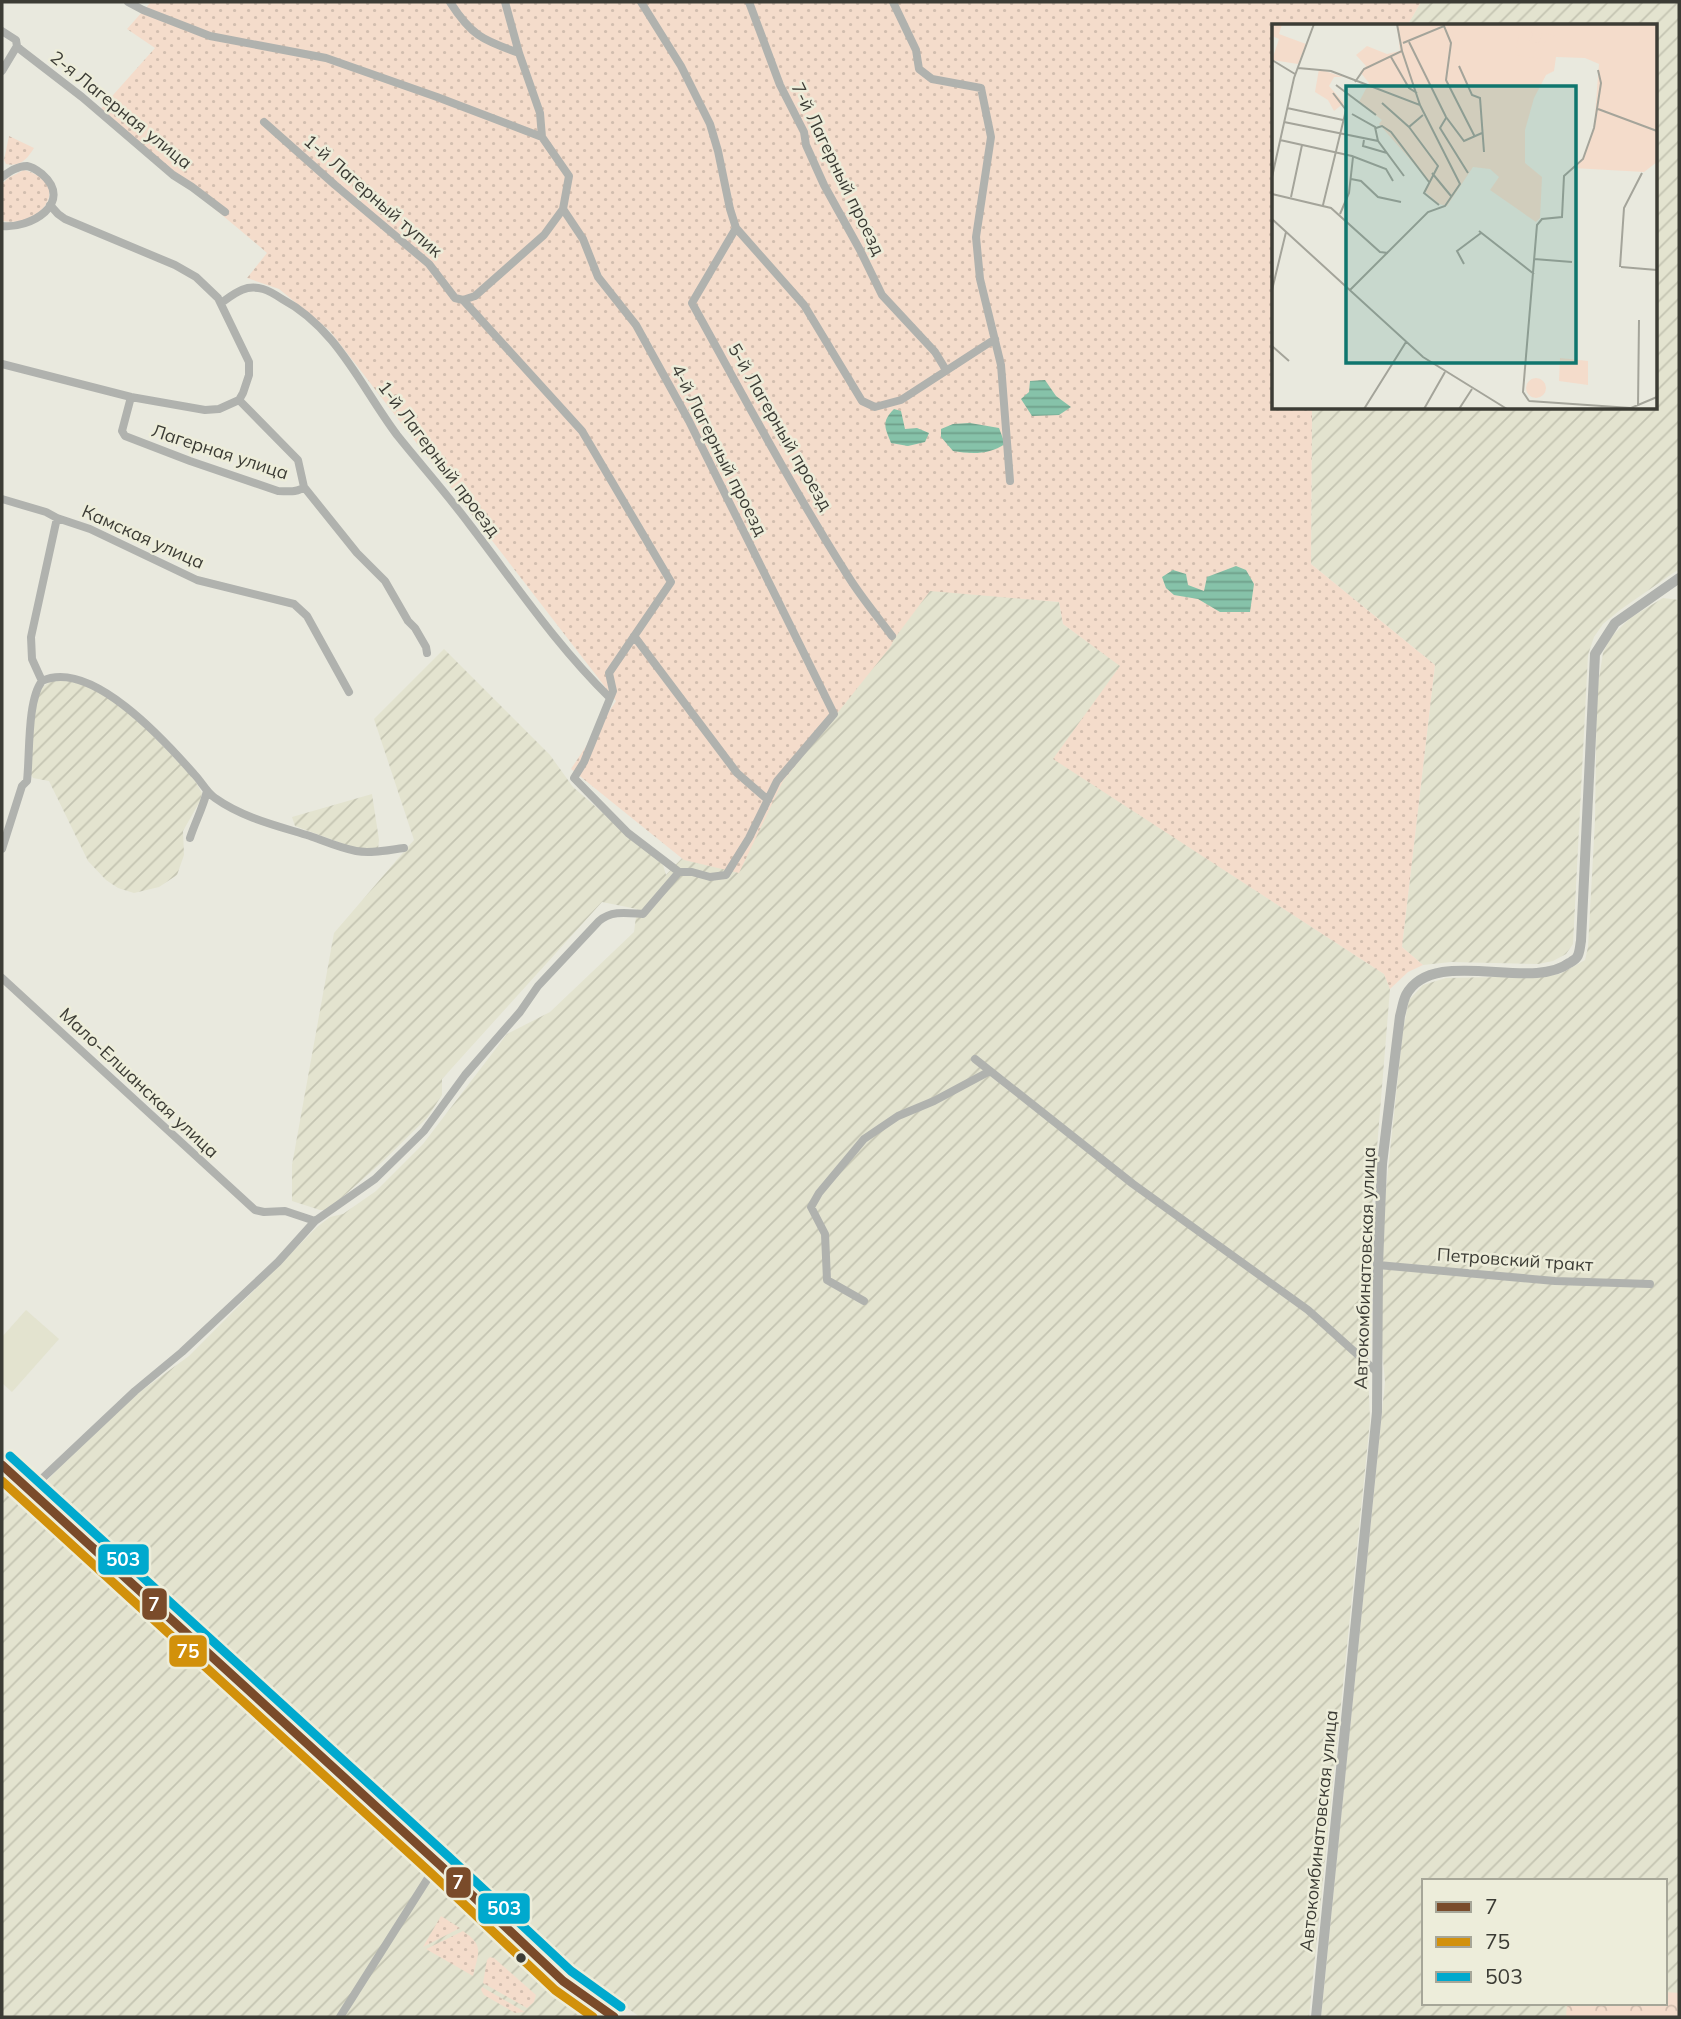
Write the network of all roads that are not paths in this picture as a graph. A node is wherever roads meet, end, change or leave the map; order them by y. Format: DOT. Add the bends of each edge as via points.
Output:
graph roads {
  1 [pos="128,2"];
  2 [pos="450,2"];
  3 [pos="505,2"];
  4 [pos="642,2"];
  5 [pos="749,2"];
  6 [pos="894,2"];
  7 [pos="2,31"];
  8 [pos="17,46"];
  9 [pos="519,53"];
  10 [pos="2,71"];
  11 [pos="264,122"];
  12 [pos="542,136"];
  13 [pos="2,177"];
  14 [pos="50,205"];
  15 [pos="563,209"];
  16 [pos="225,212"];
  17 [pos="2,226"];
  18 [pos="736,228"];
  19 [pos="459,299"];
  20 [pos="220,303"];
  21 [pos="995,339"];
  22 [pos="2,364"];
  23 [pos="946,370"];
  24 [pos="131,397"];
  25 [pos="239,400"];
  26 [pos="1010,481"];
  27 [pos="304,487"];
  28 [pos="2,499"];
  29 [pos="57,518"];
  30 [pos="1679,578"];
  31 [pos="634,636"];
  32 [pos="892,636"];
  33 [pos="427,653"];
  34 [pos="43,681"];
  35 [pos="349,692"];
  36 [pos="610,698"];
  37 [pos="207,791"];
  38 [pos="768,800"];
  39 [pos="190,838"];
  40 [pos="404,848"];
  41 [pos="2,849"];
  42 [pos="679,872"];
  43 [pos="2,978"];
  44 [pos="975,1059"];
  45 [pos="990,1071"];
  46 [pos="315,1221"];
  47 [pos="1377,1265"];
  48 [pos="1650,1284"];
  49 [pos="864,1301"];
  50 [pos="1377,1372"];
  51 [pos="2,1465"];
  52 [pos="30,1490"];
  53 [pos="440,1865"];
  54 [pos="340,2017"];
  55 [pos="614,2017"];
  56 [pos="1316,2017"];
  1 -- 12 [label="street" via="210,36 326,58"];
  2 -- 9 [label="street" via="478,37"];
  3 -- 9 [label="street"];
  4 -- 18 [label="street" via="710,124"];
  5 -- 23 [label="street, 7-й Лагерный проезд" via="810,155 882,295"];
  6 -- 21 [label="street" via="916,50 919,69 932,79 981,88 991,136 976,237"];
  7 -- 8 [label="street, 2-я Лагерная улица" via="16,40"];
  8 -- 10 [label="street"];
  8 -- 16 [label="street, 2-я Лагерная улица" via="173,175"];
  9 -- 12 [label="street" via="540,113"];
  11 -- 19 [label="street, 1-й Лагерный тупик" via="429,264"];
  12 -- 15 [label="street" via="569,176"];
  13 -- 14 [label="street" via="13,169 33,168 51,187"];
  14 -- 17 [label="street" via="33,220"];
  14 -- 20 [label="street" via="65,219 196,277"];
  15 -- 19 [label="street" via="544,235 475,296"];
  15 -- 38 [label="street, 4-й Лагерный проезд" via="583,239 598,276 636,325 689,421 834,713 777,781"];
  18 -- 23 [label="street" via="804,305 862,401 875,407 901,400"];
  18 -- 32 [label="street, 5-й Лагерный проезд" via="692,303 769,446 849,578"];
  19 -- 31 [label="street, 1-й Лагерный тупик" via="582,431 668,575 671,582"];
  20 -- 25 [label="street" via="249,362"];
  20 -- 36 [label="street, 1-й Лагерный проезд" via="239,289 265,289 331,338 396,433 556,640"];
  21 -- 23 [label="street"];
  21 -- 26 [label="street"];
  22 -- 24 [label="street, Лагерная улица"];
  24 -- 25 [label="street, Лагерная улица" via="205,410"];
  24 -- 27 [label="street, Лагерная улица" via="122,430 125,436 278,491"];
  25 -- 27 [label="street, Лагерная улица" via="298,460"];
  27 -- 33 [label="street, Лагерная улица" via="385,581"];
  28 -- 29 [label="street, Камская улица"];
  29 -- 34 [label="street" via="31,637 32,659"];
  29 -- 35 [label="street, Камская улица" via="197,580 294,604 307,616"];
  30 -- 47 [label="street, Автокомбинатовская улица" via="1615,623 1594,654 1577,957 1565,967 1545,972 1436,973 1415,983 1405,996 1382,1164"];
  31 -- 36 [label="street" via="609,673"];
  31 -- 38 [label="street" via="737,773"];
  34 -- 37 [label="street" via="68,678 113,697 148,726"];
  34 -- 41 [label="street" via="32,707 27,781"];
  36 -- 42 [label="street" via="574,778 628,833"];
  37 -- 39 [label="street"];
  37 -- 40 [label="street" via="240,813 340,847 356,851"];
  38 -- 42 [label="street" via="726,875"];
  42 -- 46 [label="street" via="643,914 614,913 598,921 538,986 424,1131 375,1179"];
  43 -- 46 [label="street, Мало-Елшанская улица" via="255,1210 285,1211"];
  44 -- 45 [label="street"];
  45 -- 49 [label="street" via="898,1116 864,1139 810,1208 825,1234 827,1280"];
  45 -- 50 [label="street" via="1133,1184 1308,1310"];
  46 -- 52 [label="street" via="259,1280"];
  47 -- 48 [label="street, Петровский тракт" via="1555,1281"];
  47 -- 50 [label="street, Автокомбинатовская улица"];
  50 -- 56 [label="street, Автокомбинатовская улица" via="1372,1475"];
  51 -- 52 [label="main road"];
  52 -- 53 [label="main road"];
  53 -- 54 [label="street"];
  53 -- 55 [label="main road" via="562,1981"];
}
